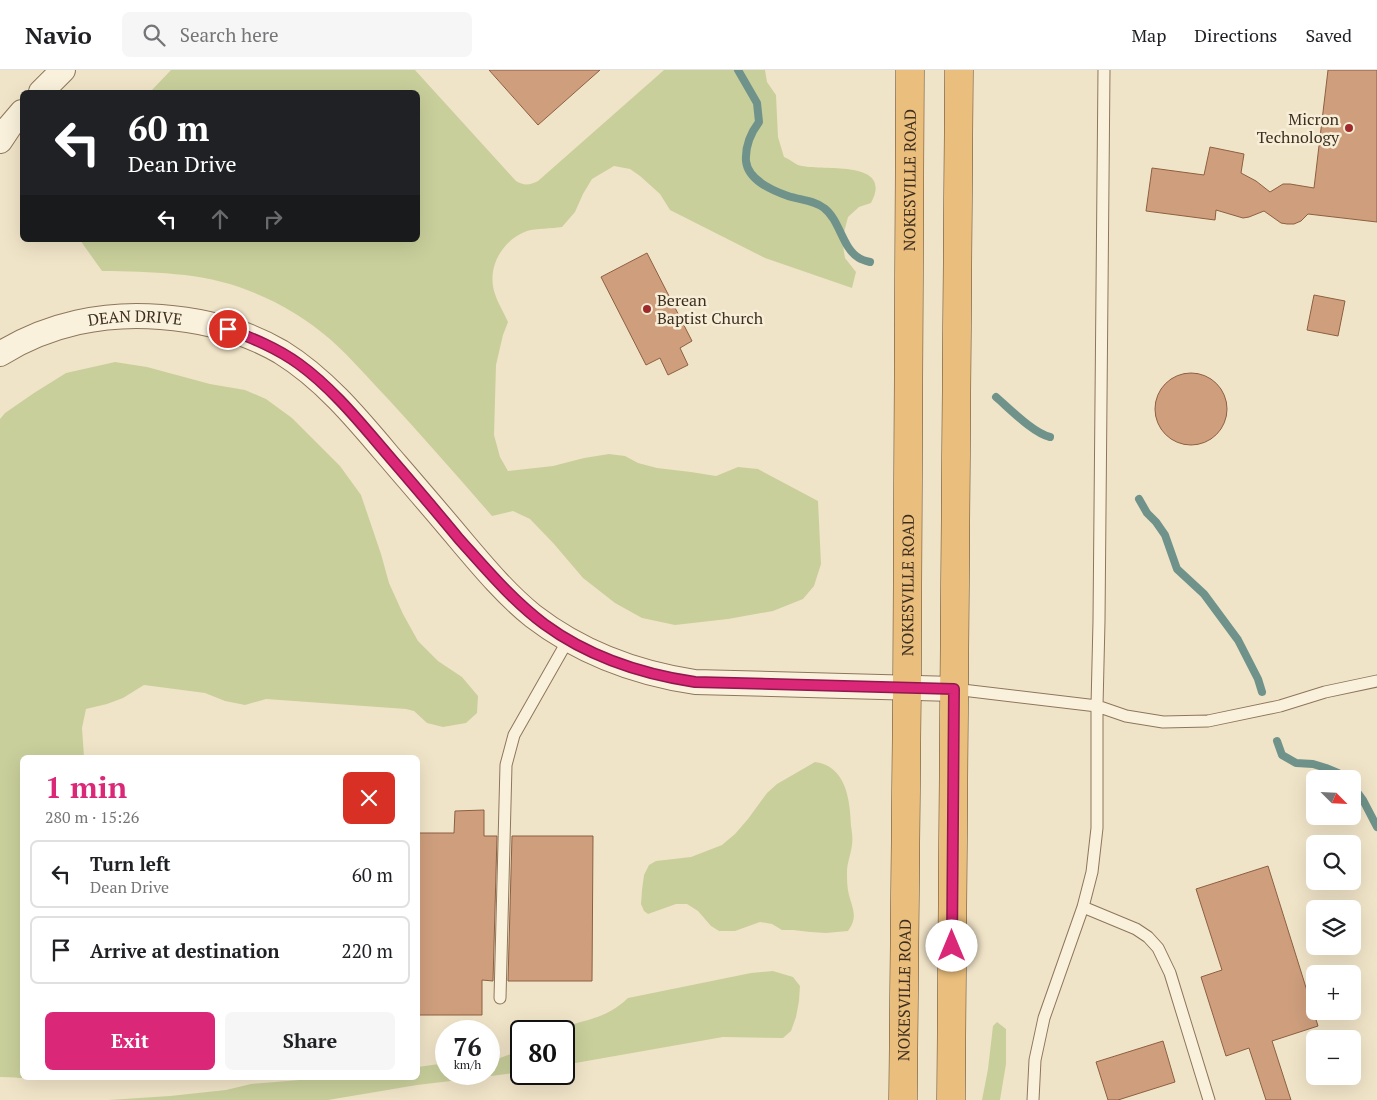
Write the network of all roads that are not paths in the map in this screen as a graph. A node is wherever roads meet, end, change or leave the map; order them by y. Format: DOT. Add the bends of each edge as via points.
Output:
graph roads {
  1 [pos="63,70"];
  2 [pos="910,70"];
  3 [pos="959,70"];
  4 [pos="1104,70"];
  5 [pos="43,90"];
  6 [pos="20,114"];
  7 [pos="0,141"];
  8 [pos="0,354"];
  9 [pos="568,640"];
  10 [pos="1377,681"];
  11 [pos="907,688"];
  12 [pos="954,689"];
  13 [pos="1097,706"];
  14 [pos="1083,907"];
  15 [pos="500,998"];
  16 [pos="903,1100"];
  17 [pos="951,1100"];
  18 [pos="1033,1100"];
  19 [pos="1209,1100"];
  1 -- 5 [label="street"];
  2 -- 11 [label="highway, NOKESVILLE ROAD"];
  3 -- 12 [label="highway"];
  4 -- 13 [label="lane"];
  6 -- 7 [label="street"];
  8 -- 9 [label="street, DEAN DRIVE" via="38,334 66,325 122,315 202,322 228,329 279,351 300,364 341,402 502,587 531,614"];
  9 -- 11 [label="street, DEAN DRIVE" via="627,667 695,682"];
  9 -- 15 [label="lane" via="514,735 506,765"];
  10 -- 13 [label="lane" via="1208,721 1163,722 1126,716"];
  11 -- 12 [label="street, DEAN DRIVE"];
  11 -- 16 [label="highway, NOKESVILLE ROAD"];
  12 -- 13 [label="lane"];
  12 -- 17 [label="highway"];
  13 -- 14 [label="lane" via="1097,828 1092,872"];
  14 -- 18 [label="lane" via="1044,1018 1035,1060"];
  14 -- 19 [label="lane" via="1136,928 1158,948 1170,973"];
}
